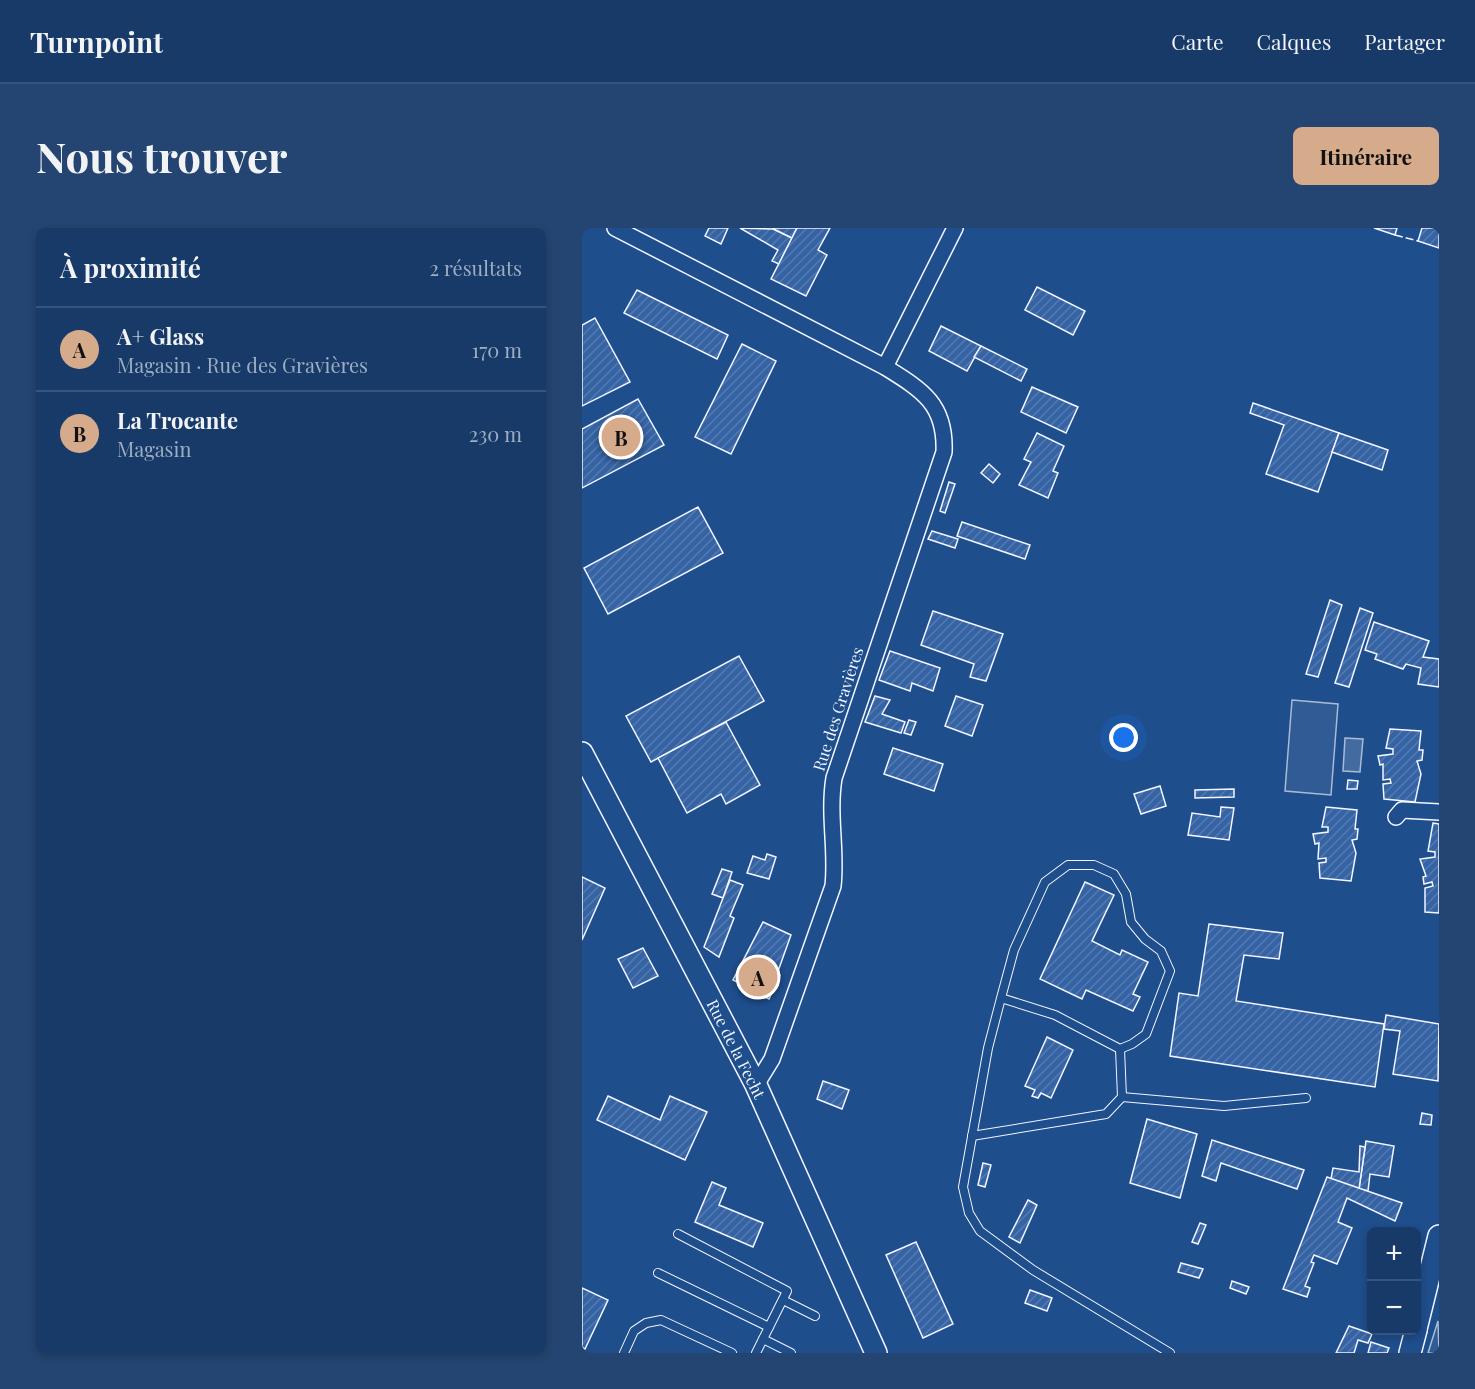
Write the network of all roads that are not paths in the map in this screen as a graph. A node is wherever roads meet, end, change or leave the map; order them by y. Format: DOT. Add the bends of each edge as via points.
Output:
graph roads {
  1 [pos="615,228"];
  2 [pos="956,228"];
  3 [pos="885,367"];
  4 [pos="582,753"];
  5 [pos="1439,812"];
  6 [pos="1396,818"];
  7 [pos="1001,998"];
  8 [pos="1120,1048"];
  9 [pos="756,1085"];
  10 [pos="1122,1097"];
  11 [pos="1306,1098"];
  12 [pos="972,1136"];
  13 [pos="678,1234"];
  14 [pos="1439,1236"];
  15 [pos="658,1273"];
  16 [pos="1432,1298"];
  17 [pos="783,1300"];
  18 [pos="815,1316"];
  19 [pos="1421,1320"];
  20 [pos="769,1327"];
  21 [pos="1415,1335"];
  22 [pos="763,1339"];
  23 [pos="624,1353"];
  24 [pos="732,1353"];
  25 [pos="756,1353"];
  26 [pos="791,1353"];
  27 [pos="876,1353"];
  28 [pos="1170,1353"];
  29 [pos="1410,1353"];
  1 -- 3 [label="street, Rue des Gravières"];
  2 -- 3 [label="street"];
  3 -- 9 [label="street, Rue des Gravières" via="916,386 935,406 945,430 944,452 834,778 830,819 835,869 831,894 772,1059"];
  4 -- 9 [label="street, Rue de la Fecht"];
  5 -- 6 [label="street" via="1402,810"];
  7 -- 8 [label="lane" via="1055,1015"];
  7 -- 8 [label="lane" via="1014,950 1045,882 1068,865 1094,865 1114,874 1125,894 1131,922 1161,951 1170,970 1146,1034"];
  7 -- 12 [label="lane"];
  8 -- 10 [label="lane"];
  9 -- 27 [label="street, Rue de la Fecht"];
  10 -- 11 [label="lane" via="1224,1106"];
  10 -- 12 [label="lane" via="1106,1114"];
  12 -- 28 [label="lane" via="963,1187 969,1213 980,1231 1033,1270"];
  13 -- 17 [label="lane" via="787,1291"];
  14 -- 16 [label="street"];
  15 -- 20 [label="lane"];
  16 -- 19 [label="street"];
  17 -- 18 [label="lane"];
  17 -- 20 [label="lane"];
  20 -- 22 [label="lane"];
  21 -- 29 [label="street"];
  22 -- 25 [label="lane"];
  22 -- 26 [label="lane"];
  23 -- 24 [label="lane" via="634,1331 661,1320"];
}
